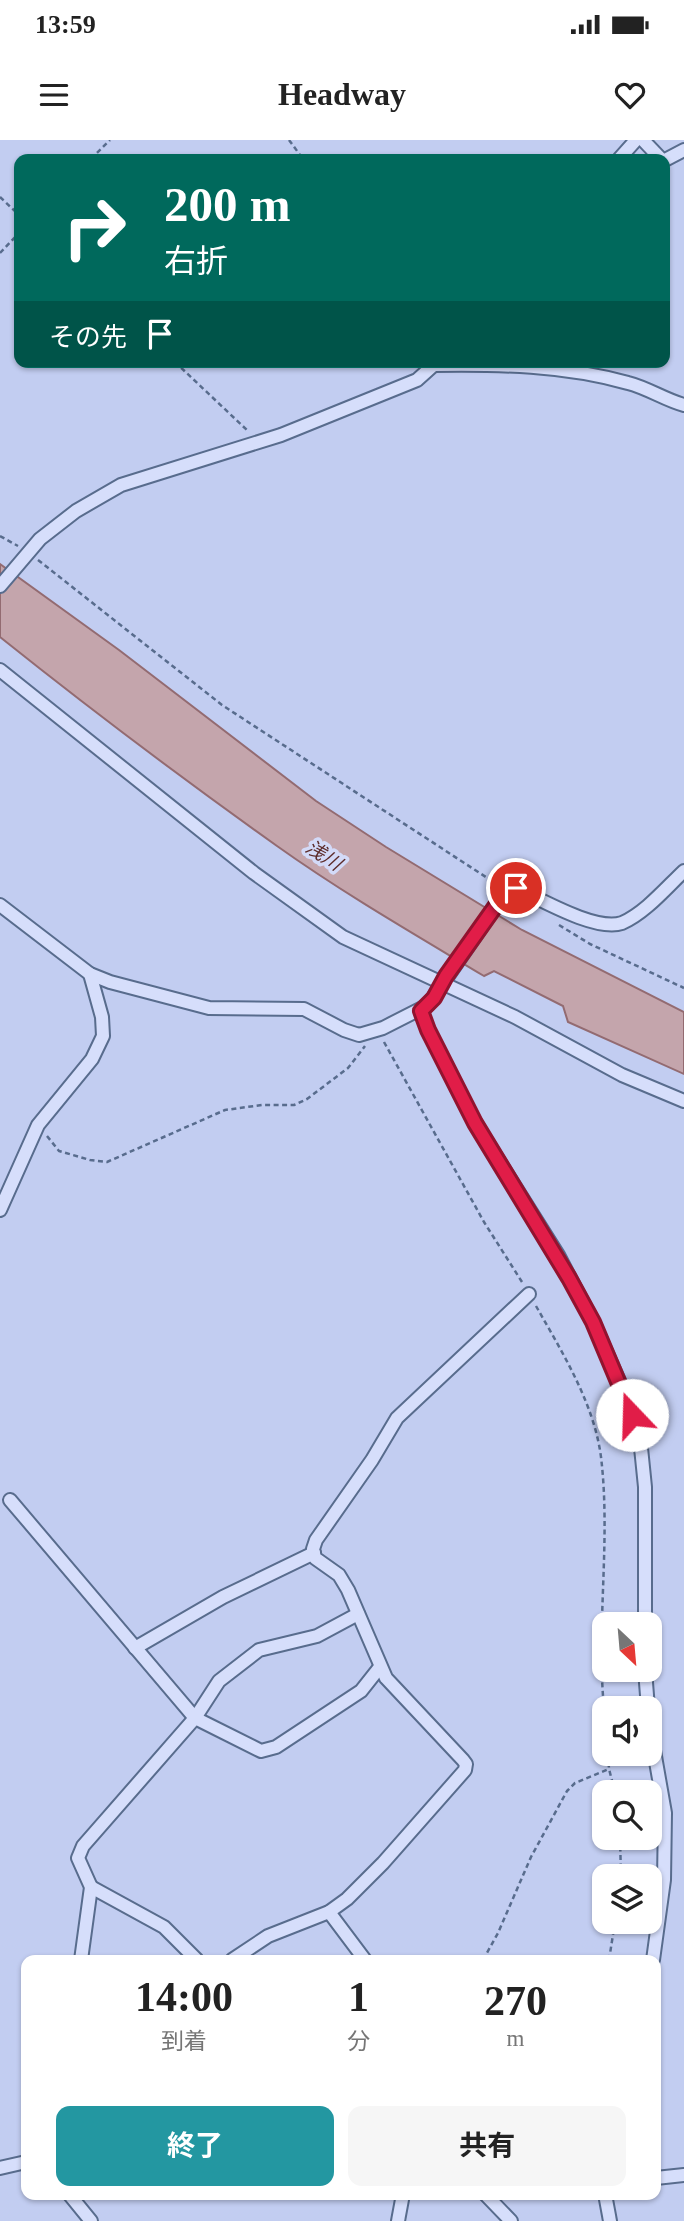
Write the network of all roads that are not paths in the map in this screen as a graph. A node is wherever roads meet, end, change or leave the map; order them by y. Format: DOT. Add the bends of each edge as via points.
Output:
graph roads {
  1 [pos="636,140"];
  2 [pos="643,140"];
  3 [pos="623,154"];
  4 [pos="657,154"];
  5 [pos="430,368"];
  6 [pos="546,368"];
  7 [pos="684,405"];
  8 [pos="0,586"];
  9 [pos="0,670"];
  10 [pos="684,871"];
  11 [pos="0,905"];
  12 [pos="90,974"];
  13 [pos="445,979"];
  14 [pos="421,1011"];
  15 [pos="684,1101"];
  16 [pos="0,1210"];
  17 [pos="529,1294"];
  18 [pos="10,1500"];
  19 [pos="314,1553"];
  20 [pos="645,1612"];
  21 [pos="358,1614"];
  22 [pos="135,1648"];
  23 [pos="380,1668"];
  24 [pos="195,1718"];
  25 [pos="657,1766"];
  26 [pos="91,1887"];
  27 [pos="329,1912"];
  28 [pos="82,1955"];
  29 [pos="192,1955"];
  30 [pos="240,1955"];
  31 [pos="361,1955"];
  32 [pos="654,1955"];
  33 [pos="21,2163"];
  34 [pos="0,2168"];
  35 [pos="684,2175"];
  36 [pos="661,2177"];
  37 [pos="74,2200"];
  38 [pos="402,2200"];
  39 [pos="491,2200"];
  40 [pos="606,2200"];
  41 [pos="91,2221"];
  42 [pos="398,2221"];
  43 [pos="511,2221"];
  44 [pos="610,2221"];
  1 -- 3 [label="street"];
  2 -- 4 [label="street"];
  5 -- 8 [label="street" via="417,380 281,435 121,485 40,539"];
  6 -- 7 [label="street" via="631,383"];
  9 -- 13 [label="street" via="254,873 343,937"];
  10 -- 13 [label="street" via="632,917 605,925 516,888 503,896"];
  11 -- 12 [label="street"];
  12 -- 14 [label="street" via="209,1008 304,1009 359,1035"];
  12 -- 16 [label="street" via="103,1036 92,1059 38,1125"];
  13 -- 14 [label="street"];
  13 -- 15 [label="street" via="622,1074"];
  14 -- 20 [label="street" via="475,1123 564,1266 628,1404 640,1438 645,1487"];
  17 -- 19 [label="street" via="397,1418 316,1540"];
  18 -- 22 [label="street"];
  19 -- 21 [label="street" via="339,1575"];
  19 -- 22 [label="street" via="223,1597"];
  21 -- 23 [label="street"];
  21 -- 24 [label="street" via="317,1636 259,1650 219,1681"];
  22 -- 24 [label="street"];
  23 -- 24 [label="street" via="361,1691 276,1747 261,1751"];
  23 -- 27 [label="street" via="466,1764 459,1779 383,1863"];
  24 -- 26 [label="street" via="83,1846 78,1858"];
  25 -- 32 [label="street" via="665,1813 664,1880"];
  26 -- 28 [label="street"];
  26 -- 29 [label="street" via="164,1927"];
  27 -- 30 [label="street" via="268,1936"];
  27 -- 31 [label="street"];
  33 -- 34 [label="street"];
  35 -- 36 [label="street"];
  37 -- 41 [label="street"];
  38 -- 42 [label="street"];
  39 -- 43 [label="street"];
  40 -- 44 [label="street"];
}
